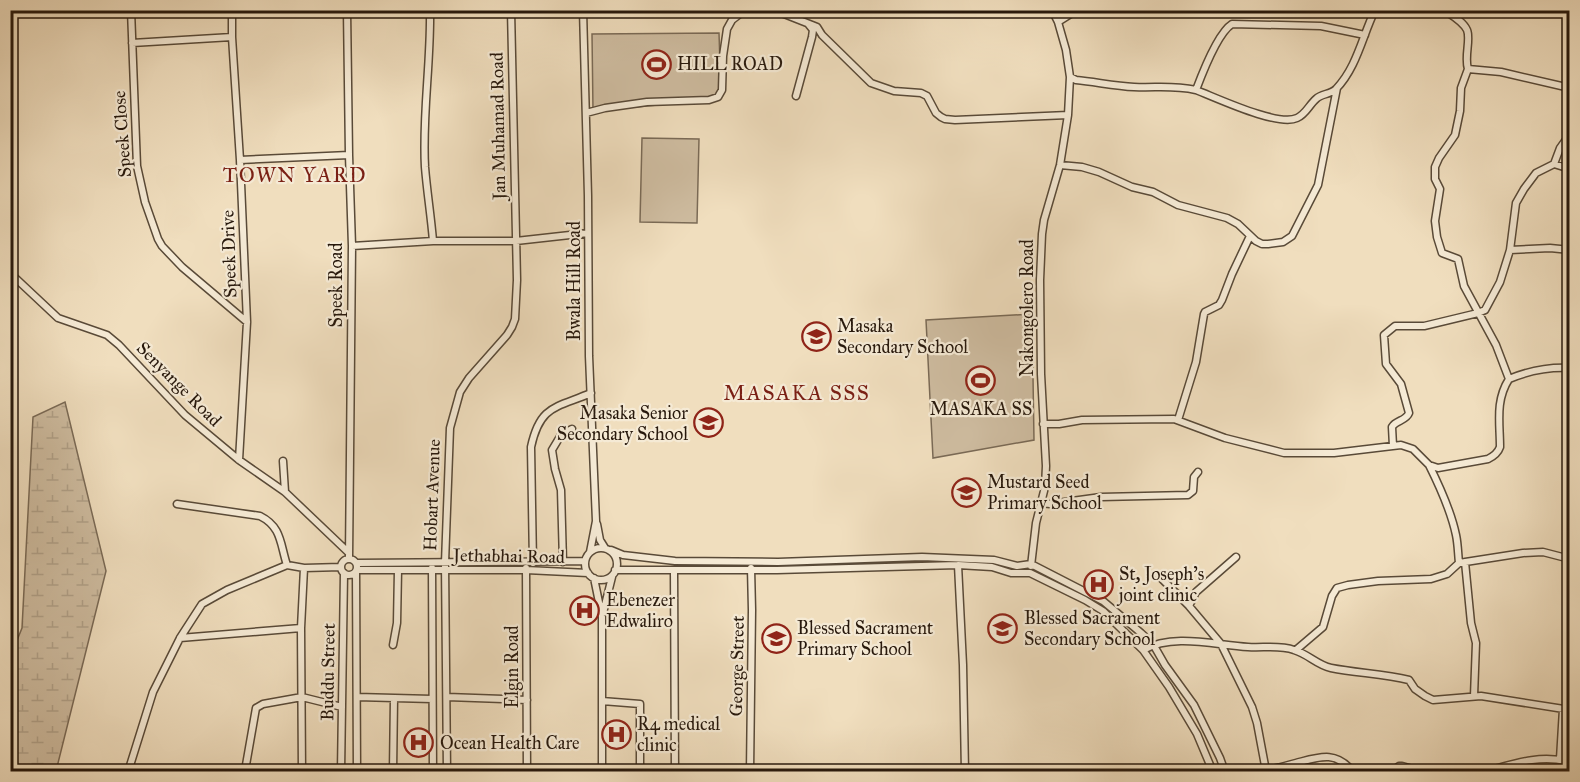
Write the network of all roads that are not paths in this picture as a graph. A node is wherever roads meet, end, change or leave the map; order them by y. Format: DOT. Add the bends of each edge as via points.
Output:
graph roads {
  1 [pos="131,10"];
  2 [pos="232,10"];
  3 [pos="347,10"];
  4 [pos="430,10"];
  5 [pos="511,10"];
  6 [pos="583,10"];
  7 [pos="745,10"];
  8 [pos="774,10"];
  9 [pos="1052,10"];
  10 [pos="1077,10"];
  11 [pos="1375,10"];
  12 [pos="1444,10"];
  13 [pos="1453,14"];
  14 [pos="1058,22"];
  15 [pos="807,23"];
  16 [pos="1365,34"];
  17 [pos="232,37"];
  18 [pos="132,43"];
  19 [pos="1468,69"];
  20 [pos="1070,77"];
  21 [pos="1337,88"];
  22 [pos="1569,88"];
  23 [pos="1196,90"];
  24 [pos="796,96"];
  25 [pos="586,113"];
  26 [pos="1068,115"];
  27 [pos="1569,134"];
  28 [pos="349,155"];
  29 [pos="240,160"];
  30 [pos="1554,164"];
  31 [pos="1060,165"];
  32 [pos="1569,169"];
  33 [pos="588,233"];
  34 [pos="1250,236"];
  35 [pos="434,241"];
  36 [pos="516,241"];
  37 [pos="352,246"];
  38 [pos="1510,250"];
  39 [pos="1569,250"];
  40 [pos="10,273"];
  41 [pos="1478,313"];
  42 [pos="247,322"];
  43 [pos="1569,368"];
  44 [pos="1509,379"];
  45 [pos="591,393"];
  46 [pos="1178,420"];
  47 [pos="1043,424"];
  48 [pos="572,429"];
  49 [pos="1393,446"];
  50 [pos="239,460"];
  51 [pos="283,461"];
  52 [pos="1430,465"];
  53 [pos="1198,472"];
  54 [pos="285,492"];
  55 [pos="1041,503"];
  56 [pos="177,504"];
  57 [pos="596,521"];
  58 [pos="608,549"];
  59 [pos="590,552"];
  60 [pos="348,555"];
  61 [pos="1236,557"];
  62 [pos="1569,560"];
  63 [pos="585,561"];
  64 [pos="750,561"];
  65 [pos="533,562"];
  66 [pos="563,562"];
  67 [pos="1462,562"];
  68 [pos="1031,564"];
  69 [pos="287,565"];
  70 [pos="526,566"];
  71 [pos="958,566"];
  72 [pos="432,567"];
  73 [pos="445,567"];
  74 [pos="304,568"];
  75 [pos="357,568"];
  76 [pos="343,570"];
  77 [pos="398,570"];
  78 [pos="674,570"];
  79 [pos="751,570"];
  80 [pos="588,573"];
  81 [pos="614,573"];
  82 [pos="1030,573"];
  83 [pos="1157,574"];
  84 [pos="594,578"];
  85 [pos="1189,606"];
  86 [pos="602,617"];
  87 [pos="301,628"];
  88 [pos="180,638"];
  89 [pos="1153,644"];
  90 [pos="1221,644"];
  91 [pos="393,645"];
  92 [pos="1143,650"];
  93 [pos="1296,650"];
  94 [pos="1474,696"];
  95 [pos="302,697"];
  96 [pos="357,697"];
  97 [pos="447,697"];
  98 [pos="394,698"];
  99 [pos="432,699"];
  100 [pos="527,700"];
  101 [pos="602,701"];
  102 [pos="342,707"];
  103 [pos="1566,710"];
  104 [pos="1560,759"];
  105 [pos="1569,762"];
  106 [pos="128,771"];
  107 [pos="246,771"];
  108 [pos="302,771"];
  109 [pos="341,771"];
  110 [pos="357,771"];
  111 [pos="393,771"];
  112 [pos="433,771"];
  113 [pos="447,771"];
  114 [pos="527,771"];
  115 [pos="602,771"];
  116 [pos="639,771"];
  117 [pos="675,771"];
  118 [pos="750,771"];
  119 [pos="965,771"];
  120 [pos="1213,771"];
  121 [pos="1225,771"];
  122 [pos="1264,771"];
  123 [pos="1353,771"];
  124 [pos="1391,771"];
  125 [pos="1423,771"];
  126 [pos="1484,771"];
  1 -- 18 [label="street, Speek Close"];
  2 -- 17 [label="street, Speek Drive"];
  3 -- 28 [label="street, Speek Road"];
  4 -- 35 [label="street" via="425,166"];
  5 -- 36 [label="street, Jan Muhamad Road"];
  6 -- 25 [label="street, Bwala Hill Road"];
  7 -- 25 [label="street" via="727,29 722,90 718,97 647,102"];
  8 -- 15 [label="street"];
  9 -- 14 [label="street, Nakongolero Road"];
  10 -- 14 [label="street"];
  11 -- 16 [label="street"];
  12 -- 13 [label="street"];
  13 -- 19 [label="street" via="1467,32"];
  14 -- 20 [label="street, Nakongolero Road"];
  15 -- 24 [label="street" via="813,30 812,37"];
  15 -- 26 [label="street" via="817,27 869,82 894,91 924,94 945,120"];
  16 -- 21 [label="street" via="1356,59"];
  16 -- 23 [label="street" via="1322,26 1232,24 1225,29 1206,63"];
  17 -- 18 [label="street"];
  17 -- 29 [label="street, Speek Drive"];
  18 -- 42 [label="street, Speek Close" via="137,166 158,239 182,267"];
  19 -- 22 [label="street" via="1501,72"];
  19 -- 41 [label="street" via="1461,88 1455,135 1435,167 1440,189 1435,221 1442,254 1458,259 1464,286"];
  20 -- 23 [label="street" via="1122,86"];
  20 -- 26 [label="street, Nakongolero Road"];
  21 -- 23 [label="street" via="1318,97 1300,116 1286,121"];
  21 -- 34 [label="street" via="1318,185 1292,236 1268,244"];
  25 -- 33 [label="street, Bwala Hill Road"];
  26 -- 31 [label="street, Nakongolero Road"];
  27 -- 30 [label="street"];
  28 -- 29 [label="street"];
  28 -- 37 [label="street, Speek Road"];
  29 -- 42 [label="street, Speek Drive"];
  30 -- 32 [label="street"];
  30 -- 38 [label="street" via="1536,173 1519,196"];
  31 -- 34 [label="street" via="1090,169 1132,188 1227,218"];
  31 -- 47 [label="street, Nakongolero Road" via="1044,220 1040,256"];
  33 -- 36 [label="street"];
  33 -- 45 [label="street, Bwala Hill Road"];
  34 -- 46 [label="street" via="1222,300 1204,314 1196,362"];
  35 -- 36 [label="street"];
  35 -- 37 [label="street"];
  36 -- 73 [label="street, Hobart Avenue" via="515,319 507,335 469,378 453,412"];
  37 -- 60 [label="street, Speek Road"];
  38 -- 39 [label="street"];
  38 -- 41 [label="street" via="1488,307"];
  40 -- 50 [label="street, Senyange Road" via="58,318 113,340 185,415"];
  41 -- 44 [label="street"];
  41 -- 49 [label="street" via="1424,326 1395,326 1384,335 1386,364 1401,384 1409,413 1393,425"];
  42 -- 50 [label="street, Speek Drive"];
  43 -- 44 [label="street" via="1539,370"];
  44 -- 52 [label="street" via="1498,409 1498,451 1488,459 1442,467"];
  45 -- 57 [label="street, Bwala Hill Road"];
  45 -- 65 [label="street" via="558,405 542,417 534,432"];
  46 -- 47 [label="street" via="1123,418"];
  46 -- 49 [label="street" via="1225,438 1284,453 1334,453"];
  47 -- 55 [label="street, Nakongolero Road" via="1046,466"];
  48 -- 66 [label="street" via="561,435 552,450 561,490"];
  49 -- 52 [label="street" via="1411,448"];
  50 -- 54 [label="street, Senyange Road"];
  51 -- 54 [label="street"];
  52 -- 67 [label="street" via="1452,520"];
  53 -- 55 [label="street" via="1188,495"];
  54 -- 60 [label="street, Senyange Road"];
  55 -- 68 [label="street, Nakongolero Road"];
  56 -- 69 [label="street" via="260,516 270,521 276,528"];
  57 -- 58 [label="street" via="600,540"];
  57 -- 59 [label="street, Bwala Hill Road"];
  58 -- 59 [label="street"];
  58 -- 64 [label="street" via="623,555 675,561"];
  58 -- 81 [label="street" via="617,560"];
  59 -- 63 [label="street"];
  60 -- 75 [label="street, Senyange Road"];
  60 -- 76 [label="street"];
  61 -- 85 [label="street" via="1196,592"];
  62 -- 67 [label="street" via="1533,551"];
  63 -- 66 [label="street, Jethabhai Road"];
  63 -- 80 [label="street"];
  64 -- 68 [label="street" via="922,557"];
  64 -- 79 [label="street, George Street"];
  65 -- 66 [label="street, Jethabhai Road"];
  65 -- 70 [label="street, Jethabhai Road"];
  67 -- 93 [label="street" via="1447,574 1431,579 1378,581 1337,588 1323,627"];
  67 -- 94 [label="street" via="1476,643"];
  68 -- 82 [label="street, Nakongolero Road"];
  68 -- 89 [label="street" via="1103,601"];
  69 -- 74 [label="street"];
  69 -- 88 [label="street" via="202,604"];
  70 -- 73 [label="street, Jethabhai Road"];
  70 -- 80 [label="street, Jethabhai Road"];
  70 -- 100 [label="street, Elgin Road"];
  71 -- 79 [label="street"];
  71 -- 82 [label="street"];
  71 -- 119 [label="street"];
  72 -- 73 [label="street, Jethabhai Road"];
  72 -- 75 [label="street, Jethabhai Road"];
  72 -- 77 [label="street, Jethabhai Road"];
  72 -- 99 [label="street, Hobart Avenue"];
  73 -- 97 [label="street, Hobart Avenue"];
  74 -- 76 [label="street"];
  74 -- 87 [label="street"];
  75 -- 76 [label="street" via="350,575"];
  75 -- 77 [label="street, Jethabhai Road"];
  75 -- 96 [label="street"];
  76 -- 102 [label="street, Buddu Street"];
  77 -- 91 [label="street"];
  78 -- 79 [label="street"];
  78 -- 81 [label="street"];
  78 -- 117 [label="street"];
  79 -- 118 [label="street, George Street"];
  80 -- 84 [label="street"];
  81 -- 84 [label="street" via="604,580"];
  81 -- 86 [label="street"];
  82 -- 92 [label="street" via="1103,611"];
  83 -- 85 [label="street"];
  84 -- 86 [label="street"];
  85 -- 90 [label="street"];
  86 -- 101 [label="street"];
  87 -- 88 [label="street"];
  87 -- 95 [label="street"];
  88 -- 106 [label="street" via="153,692"];
  89 -- 90 [label="street"];
  89 -- 92 [label="street"];
  89 -- 121 [label="street" via="1194,705"];
  90 -- 93 [label="street"];
  90 -- 122 [label="street" via="1252,707"];
  92 -- 120 [label="street" via="1197,734"];
  93 -- 94 [label="street" via="1330,668 1410,680 1415,689 1433,700"];
  94 -- 103 [label="street"];
  95 -- 102 [label="street"];
  95 -- 107 [label="street" via="256,708"];
  95 -- 108 [label="street"];
  96 -- 98 [label="street"];
  96 -- 110 [label="street"];
  97 -- 100 [label="street"];
  97 -- 113 [label="street, Hobart Avenue"];
  98 -- 99 [label="street"];
  98 -- 111 [label="street"];
  99 -- 112 [label="street, Hobart Avenue"];
  100 -- 114 [label="street, Elgin Road"];
  101 -- 115 [label="street"];
  101 -- 116 [label="street" via="640,704"];
  102 -- 109 [label="street, Buddu Street"];
  103 -- 104 [label="street"];
  104 -- 105 [label="street"];
  104 -- 126 [label="street" via="1535,759"];
  122 -- 123 [label="street" via="1323,756 1341,760"];
  124 -- 125 [label="street" via="1402,765"];
}
